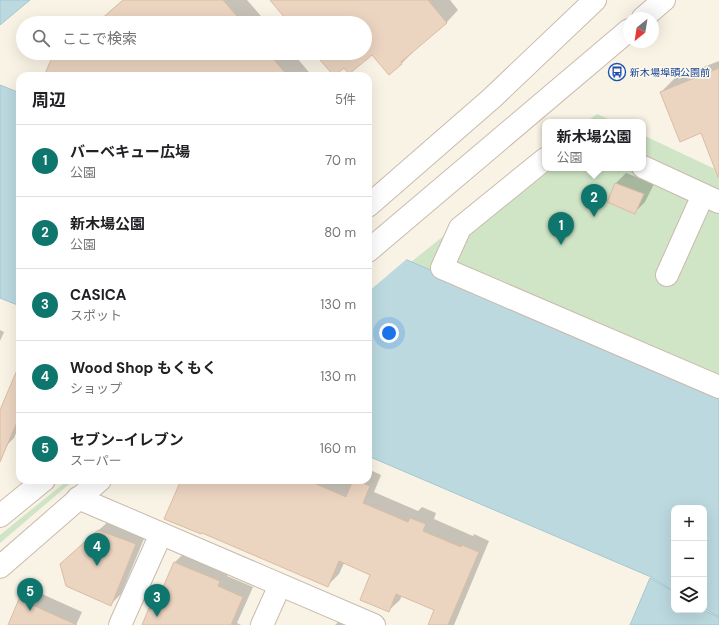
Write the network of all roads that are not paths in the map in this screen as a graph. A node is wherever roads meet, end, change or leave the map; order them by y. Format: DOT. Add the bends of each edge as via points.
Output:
graph roads {
  1 [pos="594,0"];
  2 [pos="664,0"];
  3 [pos="650,12"];
  4 [pos="623,35"];
  5 [pos="542,161"];
  6 [pos="646,168"];
  7 [pos="711,198"];
  8 [pos="372,203"];
  9 [pos="372,248"];
  10 [pos="667,275"];
  11 [pos="719,387"];
  12 [pos="39,484"];
  13 [pos="95,484"];
  14 [pos="78,498"];
  15 [pos="0,516"];
  16 [pos="161,534"];
  17 [pos="0,567"];
  18 [pos="280,585"];
  19 [pos="120,625"];
  20 [pos="262,625"];
  21 [pos="374,625"];
  1 -- 8 [label="street" via="492,98"];
  2 -- 3 [label="street"];
  4 -- 9 [label="street"];
  5 -- 11 [label="street" via="460,228 442,268"];
  6 -- 7 [label="street"];
  7 -- 10 [label="street"];
  12 -- 15 [label="street"];
  13 -- 14 [label="street"];
  14 -- 16 [label="street"];
  14 -- 17 [label="street"];
  16 -- 18 [label="street"];
  16 -- 19 [label="street"];
  18 -- 20 [label="street"];
  18 -- 21 [label="street"];
}
